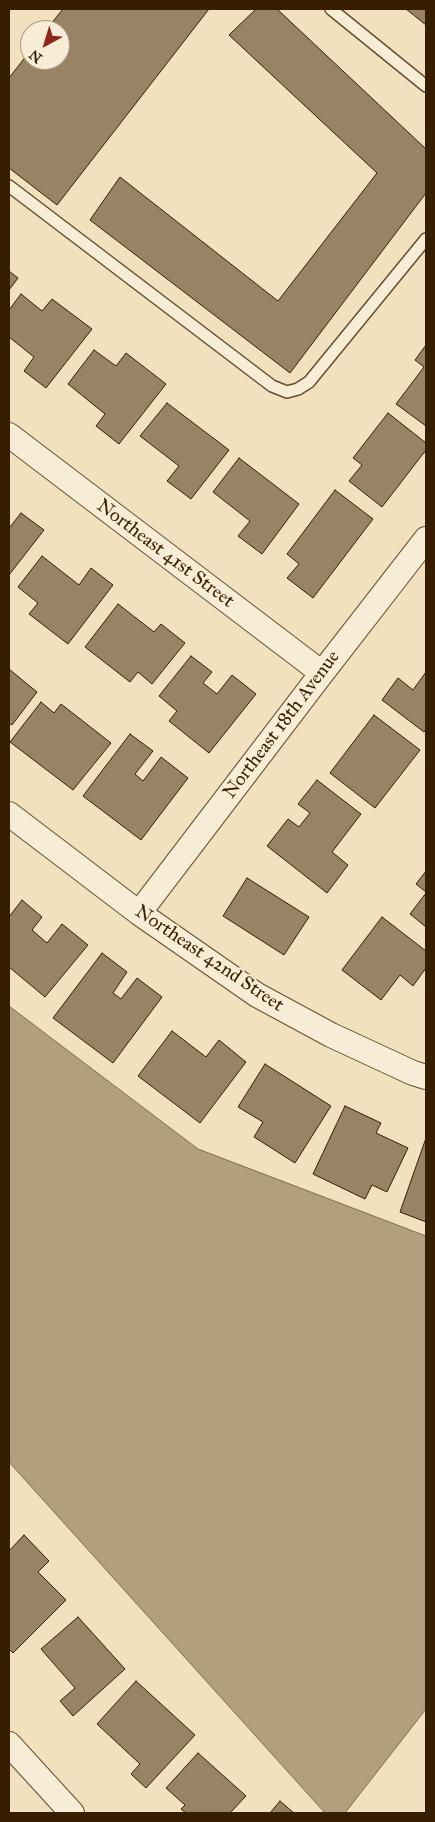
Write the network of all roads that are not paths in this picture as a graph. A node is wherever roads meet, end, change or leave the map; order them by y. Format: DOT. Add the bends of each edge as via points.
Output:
graph roads {
  1 [pos="331,9"];
  2 [pos="426,86"];
  3 [pos="9,186"];
  4 [pos="426,239"];
  5 [pos="9,435"];
  6 [pos="426,539"];
  7 [pos="322,672"];
  8 [pos="9,814"];
  9 [pos="139,913"];
  10 [pos="422,1069"];
  11 [pos="9,1744"];
  12 [pos="72,1813"];
  1 -- 2 [label="lane"];
  3 -- 4 [label="lane" via="272,386 287,392 309,382"];
  5 -- 7 [label="street, Northeast 41st Street"];
  6 -- 7 [label="street, Northeast 18th Avenue"];
  7 -- 9 [label="street, Northeast 18th Avenue"];
  8 -- 9 [label="street, Northeast 42nd Street"];
  9 -- 10 [label="street, Northeast 42nd Street" via="257,995 331,1035"];
  11 -- 12 [label="street"];
}
